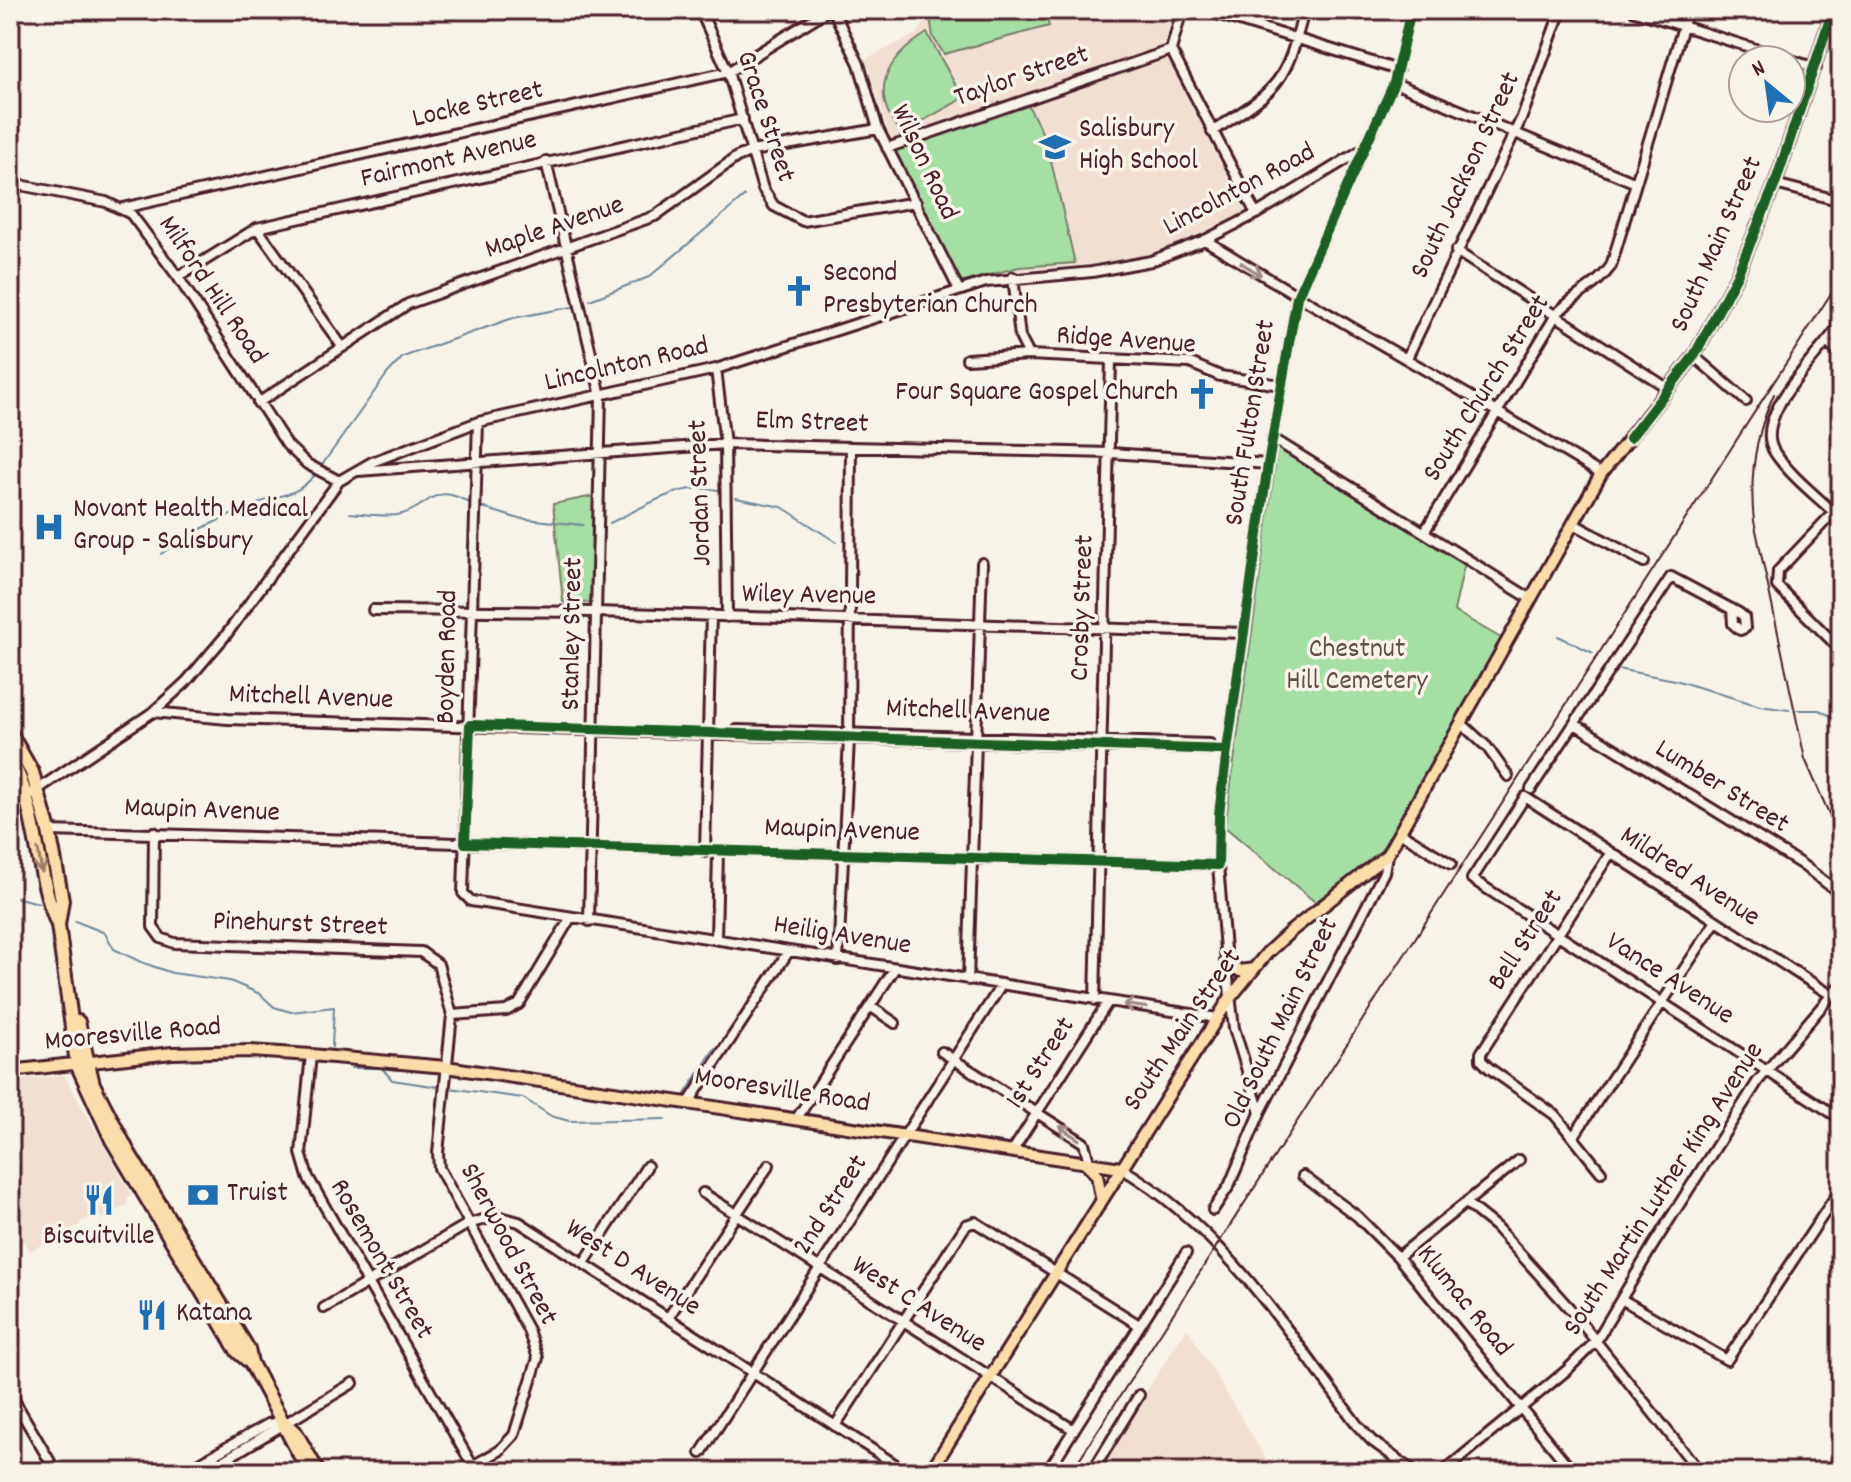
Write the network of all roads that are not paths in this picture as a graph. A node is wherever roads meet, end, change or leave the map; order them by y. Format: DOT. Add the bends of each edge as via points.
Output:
graph roads {
  1 [pos="700,10"];
  2 [pos="830,10"];
  3 [pos="1182,10"];
  4 [pos="1204,10"];
  5 [pos="1304,10"];
  6 [pos="1411,10"];
  7 [pos="1561,10"];
  8 [pos="1632,10"];
  9 [pos="1688,10"];
  10 [pos="1833,10"];
  11 [pos="1683,26"];
  12 [pos="1297,39"];
  13 [pos="1171,50"];
  14 [pos="1816,68"];
  15 [pos="1398,70"];
  16 [pos="728,72"];
  17 [pos="1394,83"];
  18 [pos="743,119"];
  19 [pos="878,129"];
  20 [pos="1514,131"];
  21 [pos="1212,132"];
  22 [pos="887,148"];
  23 [pos="1365,148"];
  24 [pos="752,151"];
  25 [pos="546,161"];
  26 [pos="10,183"];
  27 [pos="1636,183"];
  28 [pos="1775,184"];
  29 [pos="1841,201"];
  30 [pos="916,202"];
  31 [pos="123,208"];
  32 [pos="1256,214"];
  33 [pos="257,228"];
  34 [pos="1205,240"];
  35 [pos="568,247"];
  36 [pos="1456,251"];
  37 [pos="178,277"];
  38 [pos="1013,277"];
  39 [pos="959,290"];
  40 [pos="1297,297"];
  41 [pos="1556,315"];
  42 [pos="1841,323"];
  43 [pos="1828,343"];
  44 [pos="341,345"];
  45 [pos="1029,355"];
  46 [pos="1694,356"];
  47 [pos="1841,356"];
  48 [pos="1407,358"];
  49 [pos="967,359"];
  50 [pos="1111,361"];
  51 [pos="716,369"];
  52 [pos="1281,385"];
  53 [pos="1669,389"];
  54 [pos="601,396"];
  55 [pos="1746,401"];
  56 [pos="258,403"];
  57 [pos="1500,411"];
  58 [pos="478,422"];
  59 [pos="1272,438"];
  60 [pos="725,444"];
  61 [pos="851,448"];
  62 [pos="599,453"];
  63 [pos="1111,453"];
  64 [pos="478,464"];
  65 [pos="1268,464"];
  66 [pos="355,471"];
  67 [pos="1601,474"];
  68 [pos="339,481"];
  69 [pos="1838,515"];
  70 [pos="1574,524"];
  71 [pos="1425,531"];
  72 [pos="1644,562"];
  73 [pos="982,563"];
  74 [pos="1531,599"];
  75 [pos="471,608"];
  76 [pos="373,610"];
  77 [pos="1733,610"];
  78 [pos="597,612"];
  79 [pos="711,615"];
  80 [pos="727,617"];
  81 [pos="851,619"];
  82 [pos="977,624"];
  83 [pos="1105,627"];
  84 [pos="1244,633"];
  85 [pos="1841,650"];
  86 [pos="153,712"];
  87 [pos="1461,723"];
  88 [pos="1575,724"];
  89 [pos="470,725"];
  90 [pos="594,731"];
  91 [pos="10,733"];
  92 [pos="707,735"];
  93 [pos="849,736"];
  94 [pos="976,740"];
  95 [pos="1102,744"];
  96 [pos="1228,748"];
  97 [pos="10,758"];
  98 [pos="1508,776"];
  99 [pos="33,792"];
  100 [pos="1528,793"];
  101 [pos="10,808"];
  102 [pos="49,831"];
  103 [pos="154,832"];
  104 [pos="1401,833"];
  105 [pos="465,843"];
  106 [pos="592,847"];
  107 [pos="705,852"];
  108 [pos="718,853"];
  109 [pos="1610,854"];
  110 [pos="1387,855"];
  111 [pos="844,856"];
  112 [pos="972,860"];
  113 [pos="1099,863"];
  114 [pos="1451,864"];
  115 [pos="1218,865"];
  116 [pos="463,893"];
  117 [pos="1841,894"];
  118 [pos="571,917"];
  119 [pos="589,921"];
  120 [pos="1716,921"];
  121 [pos="58,925"];
  122 [pos="1558,935"];
  123 [pos="716,938"];
  124 [pos="789,951"];
  125 [pos="838,960"];
  126 [pos="1226,962"];
  127 [pos="895,968"];
  128 [pos="1254,969"];
  129 [pos="968,980"];
  130 [pos="1002,984"];
  131 [pos="1841,984"];
  132 [pos="1831,995"];
  133 [pos="1230,998"];
  134 [pos="1095,1000"];
  135 [pos="1108,1002"];
  136 [pos="1662,1002"];
  137 [pos="870,1006"];
  138 [pos="452,1015"];
  139 [pos="1217,1018"];
  140 [pos="895,1023"];
  141 [pos="942,1052"];
  142 [pos="311,1055"];
  143 [pos="953,1060"];
  144 [pos="82,1064"];
  145 [pos="446,1067"];
  146 [pos="1766,1070"];
  147 [pos="10,1071"];
  148 [pos="689,1102"];
  149 [pos="1037,1112"];
  150 [pos="1260,1113"];
  151 [pos="797,1118"];
  152 [pos="1841,1119"];
  153 [pos="905,1135"];
  154 [pos="1574,1136"];
  155 [pos="1013,1150"];
  156 [pos="1519,1160"];
  157 [pos="1086,1162"];
  158 [pos="769,1165"];
  159 [pos="647,1166"];
  160 [pos="1121,1168"];
  161 [pos="1601,1172"];
  162 [pos="1303,1176"];
  163 [pos="1841,1188"];
  164 [pos="703,1193"];
  165 [pos="1101,1198"];
  166 [pos="1466,1203"];
  167 [pos="1213,1210"];
  168 [pos="736,1215"];
  169 [pos="468,1224"];
  170 [pos="1186,1253"];
  171 [pos="1398,1257"];
  172 [pos="584,1263"];
  173 [pos="819,1268"];
  174 [pos="1053,1272"];
  175 [pos="368,1281"];
  176 [pos="1623,1300"];
  177 [pos="324,1308"];
  178 [pos="668,1318"];
  179 [pos="902,1322"];
  180 [pos="1139,1325"];
  181 [pos="1595,1343"];
  182 [pos="751,1372"];
  183 [pos="988,1376"];
  184 [pos="353,1383"];
  185 [pos="10,1393"];
  186 [pos="1139,1395"];
  187 [pos="1521,1408"];
  188 [pos="283,1422"];
  189 [pos="835,1426"];
  190 [pos="1074,1430"];
  191 [pos="701,1453"];
  192 [pos="474,1469"];
  193 [pos="187,1471"];
  194 [pos="56,1472"];
  195 [pos="204,1472"];
  196 [pos="309,1472"];
  197 [pos="318,1472"];
  198 [pos="907,1472"];
  199 [pos="930,1472"];
  200 [pos="1047,1472"];
  201 [pos="1092,1472"];
  202 [pos="1415,1472"];
  203 [pos="1443,1472"];
  204 [pos="1573,1472"];
  205 [pos="1700,1472"];
  1 -- 16 [label="street, Grace Street"];
  2 -- 16 [label="street, Locke Street"];
  2 -- 19 [label="street, Wilson Road" via="859,64"];
  3 -- 13 [label="street"];
  4 -- 12 [label="street"];
  5 -- 12 [label="street"];
  6 -- 15 [label="street, South Fulton Street"];
  7 -- 20 [label="street, South Jackson Street"];
  8 -- 11 [label="street"];
  9 -- 11 [label="street, South Church Street"];
  10 -- 14 [label="main road, South Main Street"];
  11 -- 14 [label="street"];
  11 -- 27 [label="street, South Church Street"];
  12 -- 15 [label="street"];
  12 -- 21 [label="street" via="1278,83"];
  13 -- 21 [label="street"];
  13 -- 22 [label="street, Taylor Street"];
  14 -- 28 [label="main road, South Main Street"];
  15 -- 17 [label="street, South Fulton Street"];
  16 -- 18 [label="street, Grace Street"];
  16 -- 31 [label="street, Locke Street"];
  17 -- 20 [label="street"];
  17 -- 23 [label="street, South Fulton Street"];
  18 -- 24 [label="street, Grace Street"];
  18 -- 25 [label="street, Fairmont Avenue"];
  19 -- 22 [label="street, Wilson Road"];
  19 -- 24 [label="street, Maple Avenue"];
  20 -- 27 [label="street"];
  20 -- 36 [label="street, South Jackson Street"];
  21 -- 32 [label="street"];
  22 -- 30 [label="street, Wilson Road"];
  23 -- 32 [label="street, Lincolnton Road"];
  23 -- 40 [label="street, South Fulton Street"];
  24 -- 30 [label="street, Grace Street" via="767,200 803,221"];
  24 -- 35 [label="street, Maple Avenue" via="723,164 655,216"];
  25 -- 33 [label="street, Fairmont Avenue"];
  25 -- 35 [label="street, Stanley Street"];
  26 -- 31 [label="street, Milford Hill Road"];
  27 -- 41 [label="street, South Church Street" via="1611,266 1602,280 1568,300"];
  28 -- 29 [label="street"];
  28 -- 46 [label="main road, South Main Street" via="1737,275"];
  30 -- 39 [label="street, Wilson Road"];
  31 -- 37 [label="street, Milford Hill Road"];
  32 -- 34 [label="street, Lincolnton Road"];
  33 -- 37 [label="street, Fairmont Avenue"];
  33 -- 44 [label="street"];
  34 -- 38 [label="street, Lincolnton Road" via="1125,266"];
  34 -- 40 [label="street, one-way"];
  35 -- 44 [label="street, Maple Avenue" via="408,304"];
  35 -- 54 [label="street, Stanley Street"];
  36 -- 41 [label="street"];
  36 -- 48 [label="street, South Jackson Street"];
  37 -- 56 [label="street, Milford Hill Road"];
  38 -- 39 [label="street, Lincolnton Road"];
  38 -- 45 [label="street" via="1020,337"];
  39 -- 51 [label="street, Lincolnton Road"];
  40 -- 48 [label="street"];
  40 -- 52 [label="street, South Fulton Street"];
  41 -- 53 [label="street"];
  41 -- 57 [label="street, South Church Street"];
  42 -- 43 [label="street"];
  43 -- 47 [label="street"];
  43 -- 69 [label="street" via="1778,407 1768,431 1776,455"];
  44 -- 56 [label="street, Maple Avenue"];
  45 -- 49 [label="street, Ridge Avenue"];
  45 -- 50 [label="street, Ridge Avenue"];
  46 -- 53 [label="main road, South Main Street"];
  46 -- 55 [label="street"];
  48 -- 57 [label="street"];
  50 -- 52 [label="street, Ridge Avenue" via="1190,363 1220,376"];
  50 -- 63 [label="street, Crosby Street"];
  51 -- 54 [label="street, Lincolnton Road"];
  51 -- 60 [label="street, Jordan Street"];
  52 -- 59 [label="street, South Fulton Street"];
  53 -- 67 [label="main road, South Main Street"];
  54 -- 58 [label="street, Lincolnton Road"];
  54 -- 62 [label="street, Stanley Street"];
  56 -- 68 [label="street, Milford Hill Road" via="287,445 307,464"];
  57 -- 67 [label="street"];
  57 -- 71 [label="street, South Church Street"];
  58 -- 64 [label="street, Boyden Road"];
  58 -- 66 [label="street, Lincolnton Road"];
  59 -- 65 [label="street, South Fulton Street"];
  59 -- 71 [label="street"];
  60 -- 61 [label="street, Elm Street"];
  60 -- 62 [label="street, Elm Street"];
  60 -- 80 [label="street, Jordan Street"];
  61 -- 63 [label="street, Elm Street"];
  61 -- 81 [label="street"];
  62 -- 64 [label="street, Elm Street"];
  62 -- 78 [label="street, Stanley Street"];
  63 -- 65 [label="street, Elm Street"];
  63 -- 83 [label="street, Crosby Street"];
  64 -- 66 [label="street, Elm Street"];
  64 -- 75 [label="street, Boyden Road"];
  65 -- 84 [label="street, South Fulton Street"];
  66 -- 68 [label="street, Lincolnton Road"];
  67 -- 70 [label="main road, South Main Street"];
  68 -- 86 [label="street, Lincolnton Road" via="224,637"];
  69 -- 85 [label="street" via="1778,571 1777,586"];
  70 -- 72 [label="street"];
  70 -- 74 [label="main road, South Main Street"];
  71 -- 74 [label="street"];
  73 -- 82 [label="street"];
  74 -- 87 [label="main road, South Main Street"];
  75 -- 76 [label="street, Wiley Avenue"];
  75 -- 78 [label="street, Wiley Avenue"];
  75 -- 89 [label="street, Boyden Road"];
  77 -- 88 [label="street" via="1671,577"];
  78 -- 79 [label="street, Wiley Avenue"];
  78 -- 90 [label="street, Stanley Street"];
  79 -- 80 [label="street, Wiley Avenue"];
  79 -- 92 [label="street"];
  80 -- 81 [label="street, Wiley Avenue"];
  81 -- 82 [label="street, Wiley Avenue"];
  81 -- 93 [label="street"];
  82 -- 83 [label="street, Wiley Avenue"];
  82 -- 94 [label="street"];
  83 -- 84 [label="street, Wiley Avenue"];
  83 -- 95 [label="street, Crosby Street"];
  84 -- 96 [label="street, South Fulton Street"];
  86 -- 89 [label="street, Mitchell Avenue"];
  86 -- 99 [label="street, Lincolnton Road"];
  87 -- 98 [label="street"];
  87 -- 104 [label="main road, South Main Street"];
  88 -- 100 [label="street"];
  88 -- 117 [label="street, Lumber Street"];
  89 -- 90 [label="street, Mitchell Avenue"];
  89 -- 105 [label="street, Boyden Road"];
  90 -- 92 [label="street, Mitchell Avenue"];
  90 -- 106 [label="street, Stanley Street"];
  91 -- 99 [label="highway"];
  92 -- 93 [label="street, Mitchell Avenue"];
  92 -- 107 [label="street"];
  93 -- 94 [label="street, Mitchell Avenue"];
  93 -- 111 [label="street"];
  94 -- 95 [label="street, Mitchell Avenue"];
  94 -- 112 [label="street"];
  95 -- 96 [label="street, Mitchell Avenue"];
  95 -- 113 [label="street, Crosby Street"];
  96 -- 115 [label="street, South Fulton Street"];
  97 -- 99 [label="highway"];
  99 -- 101 [label="street, Lincolnton Road"];
  99 -- 102 [label="highway"];
  99 -- 121 [label="highway, one-way" via="47,900"];
  100 -- 109 [label="street, Mildred Avenue"];
  100 -- 122 [label="street, Vance Avenue" via="1472,879"];
  102 -- 103 [label="street, Maupin Avenue"];
  102 -- 121 [label="highway" via="62,900"];
  103 -- 105 [label="street, Maupin Avenue"];
  103 -- 138 [label="street, Pinehurst Street" via="153,927 161,938 174,943 421,952 438,964"];
  104 -- 110 [label="main road, South Main Street"];
  104 -- 114 [label="street"];
  105 -- 106 [label="street, Maupin Avenue"];
  105 -- 116 [label="street, Boyden Road"];
  106 -- 107 [label="street, Maupin Avenue"];
  106 -- 119 [label="street, Stanley Street"];
  107 -- 108 [label="street, Maupin Avenue"];
  108 -- 111 [label="street, Maupin Avenue"];
  108 -- 123 [label="street"];
  109 -- 120 [label="street, Mildred Avenue"];
  109 -- 122 [label="street, Bell Street"];
  110 -- 128 [label="main road, South Main Street" via="1291,931"];
  110 -- 150 [label="street, Old South Main Street" via="1384,872"];
  111 -- 112 [label="street, Maupin Avenue"];
  111 -- 125 [label="street"];
  112 -- 113 [label="street, Maupin Avenue"];
  112 -- 129 [label="street"];
  113 -- 115 [label="street, Maupin Avenue"];
  113 -- 134 [label="street, Crosby Street"];
  115 -- 126 [label="street, South Fulton Street"];
  116 -- 118 [label="street, Heilig Avenue" via="471,901"];
  118 -- 119 [label="street, Heilig Avenue"];
  118 -- 138 [label="street" via="519,1004 506,1011"];
  119 -- 123 [label="street, Heilig Avenue"];
  120 -- 132 [label="street, Mildred Avenue"];
  120 -- 136 [label="street"];
  121 -- 144 [label="highway"];
  122 -- 136 [label="street, Vance Avenue"];
  122 -- 154 [label="street, Bell Street" via="1481,1060 1555,1115"];
  123 -- 124 [label="street, Heilig Avenue"];
  124 -- 125 [label="street, Heilig Avenue"];
  124 -- 148 [label="street"];
  125 -- 127 [label="street, Heilig Avenue"];
  126 -- 128 [label="main road" via="1240,971"];
  126 -- 133 [label="street, South Fulton Street"];
  127 -- 129 [label="street, Heilig Avenue"];
  127 -- 137 [label="street"];
  128 -- 133 [label="main road, South Main Street"];
  129 -- 130 [label="street, Heilig Avenue"];
  130 -- 134 [label="street, Heilig Avenue"];
  130 -- 143 [label="street, 2nd Street"];
  131 -- 132 [label="street, South Martin Luther King Avenue"];
  132 -- 146 [label="street, South Martin Luther King Avenue"];
  133 -- 139 [label="main road, South Main Street"];
  133 -- 150 [label="street"];
  134 -- 135 [label="street, Heilig Avenue"];
  139 -- 135 [label="street, Heilig Avenue, one-way"];
  135 -- 149 [label="street, 1st Street"];
  136 -- 146 [label="street, Vance Avenue"];
  136 -- 154 [label="street"];
  137 -- 140 [label="street"];
  137 -- 151 [label="street"];
  138 -- 145 [label="street, Pinehurst Street"];
  139 -- 160 [label="main road, South Main Street"];
  141 -- 143 [label="street"];
  142 -- 144 [label="main road, Mooresville Road" via="190,1052"];
  142 -- 145 [label="main road, Mooresville Road"];
  142 -- 175 [label="street, Rosemont Street" via="303,1166"];
  143 -- 149 [label="street"];
  143 -- 153 [label="street, 2nd Street"];
  144 -- 147 [label="main road, Mooresville Road"];
  144 -- 188 [label="highway" via="112,1140"];
  145 -- 148 [label="main road, Mooresville Road"];
  145 -- 169 [label="street, Sherwood Street" via="439,1168"];
  146 -- 152 [label="street, Vance Avenue"];
  146 -- 176 [label="street, South Martin Luther King Avenue"];
  148 -- 151 [label="main road, Mooresville Road"];
  149 -- 155 [label="street, 1st Street"];
  157 -- 149 [label="street, one-way" via="1089,1152 1084,1143"];
  150 -- 167 [label="street, Old South Main Street" via="1231,1183"];
  151 -- 153 [label="main road, Mooresville Road"];
  153 -- 155 [label="main road, Mooresville Road"];
  153 -- 173 [label="street, 2nd Street"];
  154 -- 161 [label="street"];
  155 -- 157 [label="main road, Mooresville Road"];
  156 -- 166 [label="street"];
  157 -- 160 [label="main road, Mooresville Road"];
  157 -- 165 [label="main road" via="1097,1175"];
  158 -- 168 [label="street"];
  159 -- 172 [label="street"];
  160 -- 165 [label="main road, South Main Street"];
  160 -- 202 [label="street, Mooresville Road" via="1210,1236 1358,1426"];
  162 -- 171 [label="street, Klumac Road" via="1357,1216"];
  163 -- 176 [label="street" via="1727,1360"];
  164 -- 168 [label="street, West C Avenue"];
  165 -- 174 [label="main road, South Main Street"];
  166 -- 171 [label="street"];
  166 -- 181 [label="street" via="1496,1227"];
  168 -- 173 [label="street, West C Avenue"];
  168 -- 178 [label="street"];
  169 -- 172 [label="street, West D Avenue" via="484,1217 507,1217"];
  169 -- 175 [label="street, West D Avenue"];
  169 -- 192 [label="street, Sherwood Street" via="534,1341 538,1358 514,1435"];
  170 -- 180 [label="street"];
  171 -- 187 [label="street, Klumac Road"];
  172 -- 178 [label="street, West D Avenue"];
  173 -- 179 [label="street, West C Avenue"];
  173 -- 182 [label="street, 2nd Street"];
  174 -- 179 [label="street" via="975,1222 966,1225"];
  174 -- 180 [label="street"];
  174 -- 183 [label="main road, South Main Street"];
  175 -- 177 [label="street, West D Avenue"];
  175 -- 192 [label="street, Rosemont Street"];
  176 -- 181 [label="street, South Martin Luther King Avenue"];
  178 -- 182 [label="street, West D Avenue"];
  179 -- 183 [label="street, West C Avenue"];
  179 -- 189 [label="street"];
  180 -- 190 [label="street"];
  181 -- 187 [label="street, South Martin Luther King Avenue"];
  181 -- 205 [label="street"];
  182 -- 189 [label="street, West D Avenue"];
  182 -- 191 [label="street, 2nd Street"];
  183 -- 190 [label="street, West C Avenue"];
  183 -- 199 [label="main road, South Main Street"];
  184 -- 188 [label="street"];
  185 -- 194 [label="street"];
  186 -- 201 [label="street"];
  187 -- 203 [label="street, South Martin Luther King Avenue"];
  187 -- 204 [label="street, Klumac Road"];
  188 -- 193 [label="street" via="268,1424"];
  188 -- 195 [label="street"];
  188 -- 196 [label="highway"];
  188 -- 197 [label="highway" via="295,1432"];
  189 -- 198 [label="street, West D Avenue"];
  190 -- 200 [label="street"];
}
